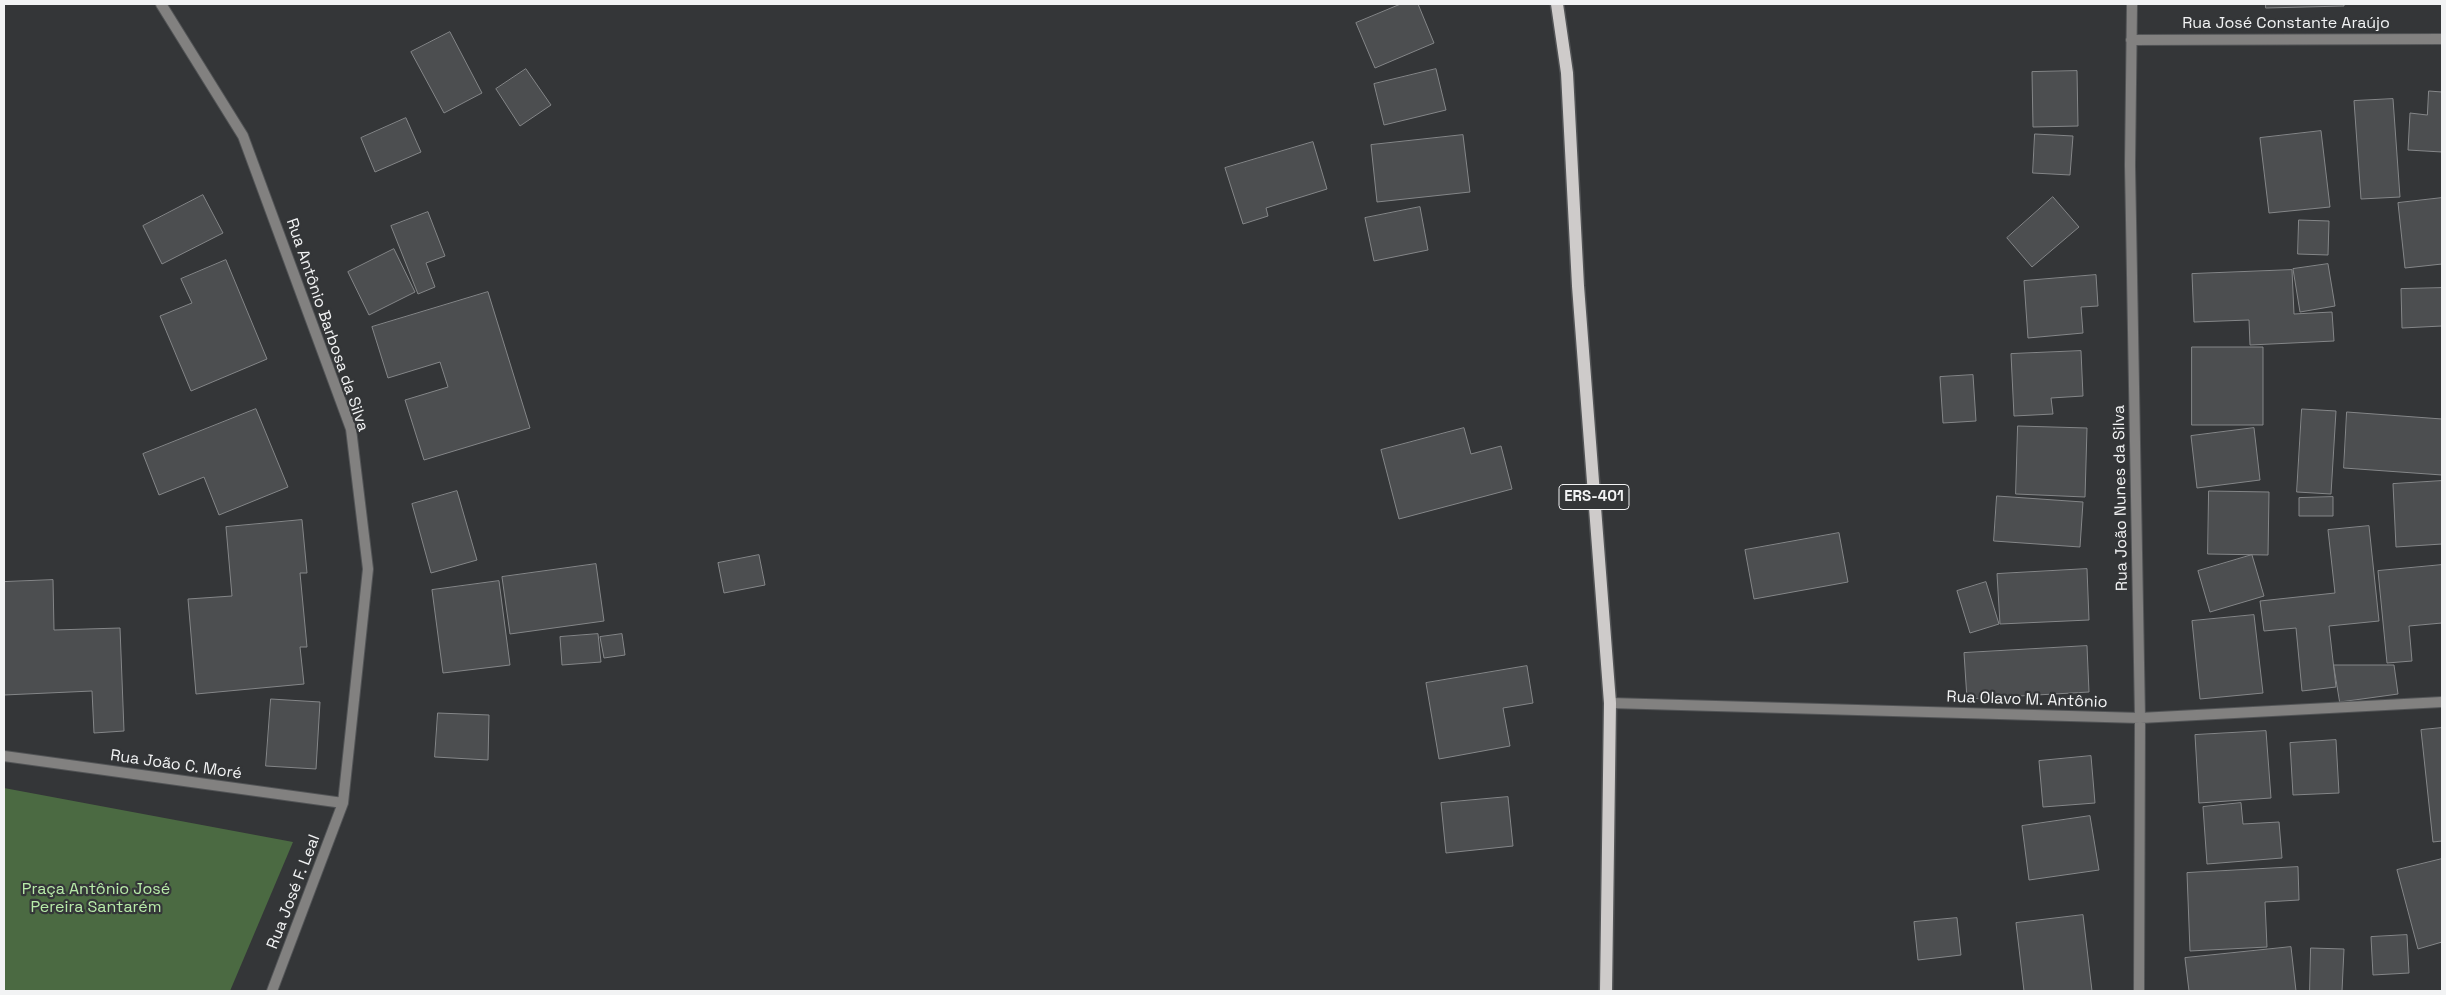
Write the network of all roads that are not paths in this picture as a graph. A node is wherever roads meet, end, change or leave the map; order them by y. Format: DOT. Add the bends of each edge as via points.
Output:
graph roads {
  1 [pos="161,4"];
  2 [pos="1556,4"];
  3 [pos="2132,4"];
  4 [pos="2442,39"];
  5 [pos="2130,40"];
  6 [pos="2442,702"];
  7 [pos="1610,703"];
  8 [pos="2140,718"];
  9 [pos="4,756"];
  10 [pos="344,803"];
  11 [pos="272,991"];
  12 [pos="1606,991"];
  13 [pos="2139,991"];
  1 -- 10 [label="street, Rua Antônio Barbosa da Silva" via="243,136 351,429 368,569"];
  2 -- 7 [label="main road, ERS-401" via="1567,73 1578,286"];
  3 -- 5 [label="street, Rua João Nunes da Silva"];
  4 -- 5 [label="street, Rua José Constante Araújo"];
  5 -- 8 [label="street, Rua João Nunes da Silva"];
  6 -- 8 [label="street, Rua Olavo M. Antônio"];
  7 -- 8 [label="street, Rua Olavo M. Antônio"];
  7 -- 12 [label="main road, ERS-401"];
  8 -- 13 [label="street, Rua João Nunes da Silva"];
  9 -- 10 [label="street, Rua João C. Moré"];
  10 -- 11 [label="street, Rua José F. Leal"];
}
